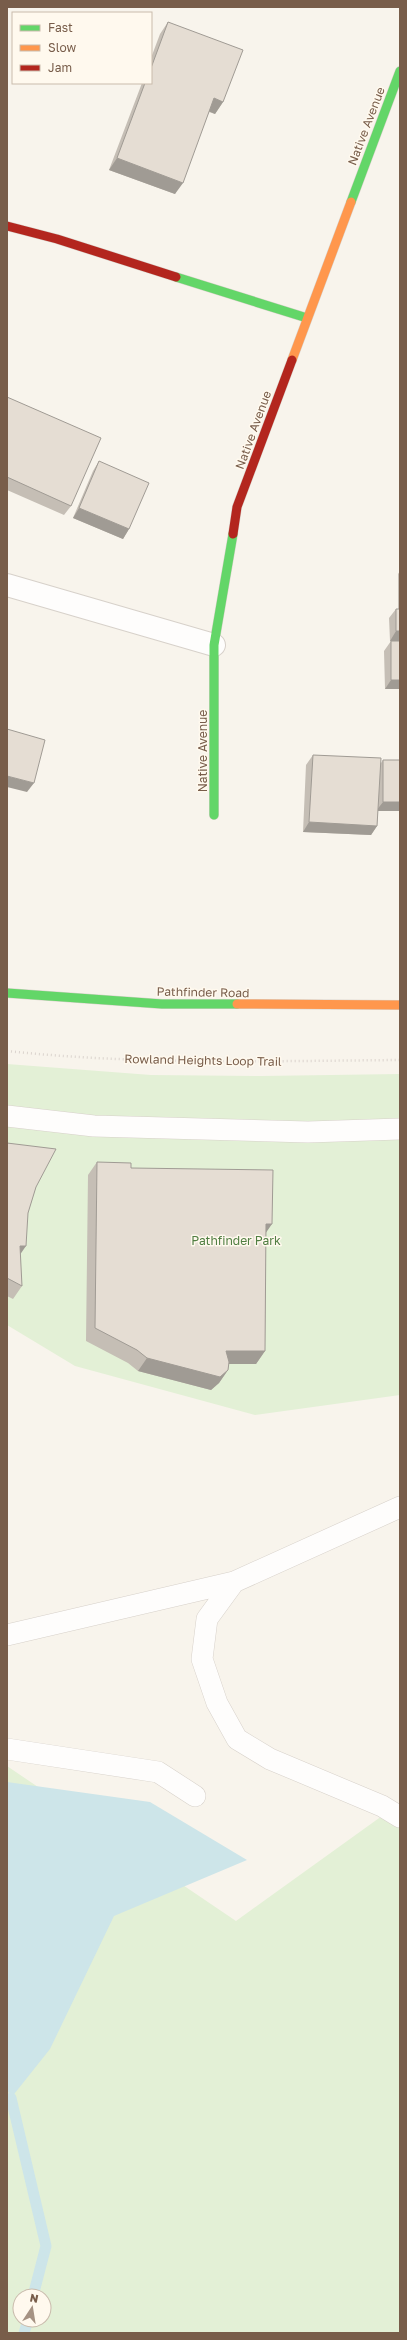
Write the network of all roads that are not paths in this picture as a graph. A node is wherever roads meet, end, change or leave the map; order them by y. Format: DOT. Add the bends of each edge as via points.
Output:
graph roads {
  1 [pos="400,71"];
  2 [pos="7,226"];
  3 [pos="307,318"];
  4 [pos="7,585"];
  5 [pos="214,644"];
  6 [pos="214,815"];
  7 [pos="7,993"];
  8 [pos="400,1005"];
  9 [pos="7,1116"];
  10 [pos="400,1129"];
  11 [pos="400,1507"];
  12 [pos="234,1582"];
  13 [pos="7,1635"];
  14 [pos="7,1749"];
  15 [pos="195,1796"];
  16 [pos="400,1817"];
  1 -- 3 [label="street, Native Avenue"];
  2 -- 3 [label="street" via="57,239"];
  3 -- 5 [label="street, Native Avenue" via="237,507"];
  4 -- 5 [label="street"];
  5 -- 6 [label="street, Native Avenue"];
  7 -- 8 [label="street, Pathfinder Road" via="162,1004"];
  9 -- 10 [label="lane" via="94,1126 308,1132"];
  11 -- 12 [label="lane"];
  12 -- 13 [label="lane"];
  12 -- 16 [label="lane" via="207,1619 202,1659 217,1703 237,1739 270,1759 382,1806"];
  14 -- 15 [label="lane" via="158,1772"];
}
